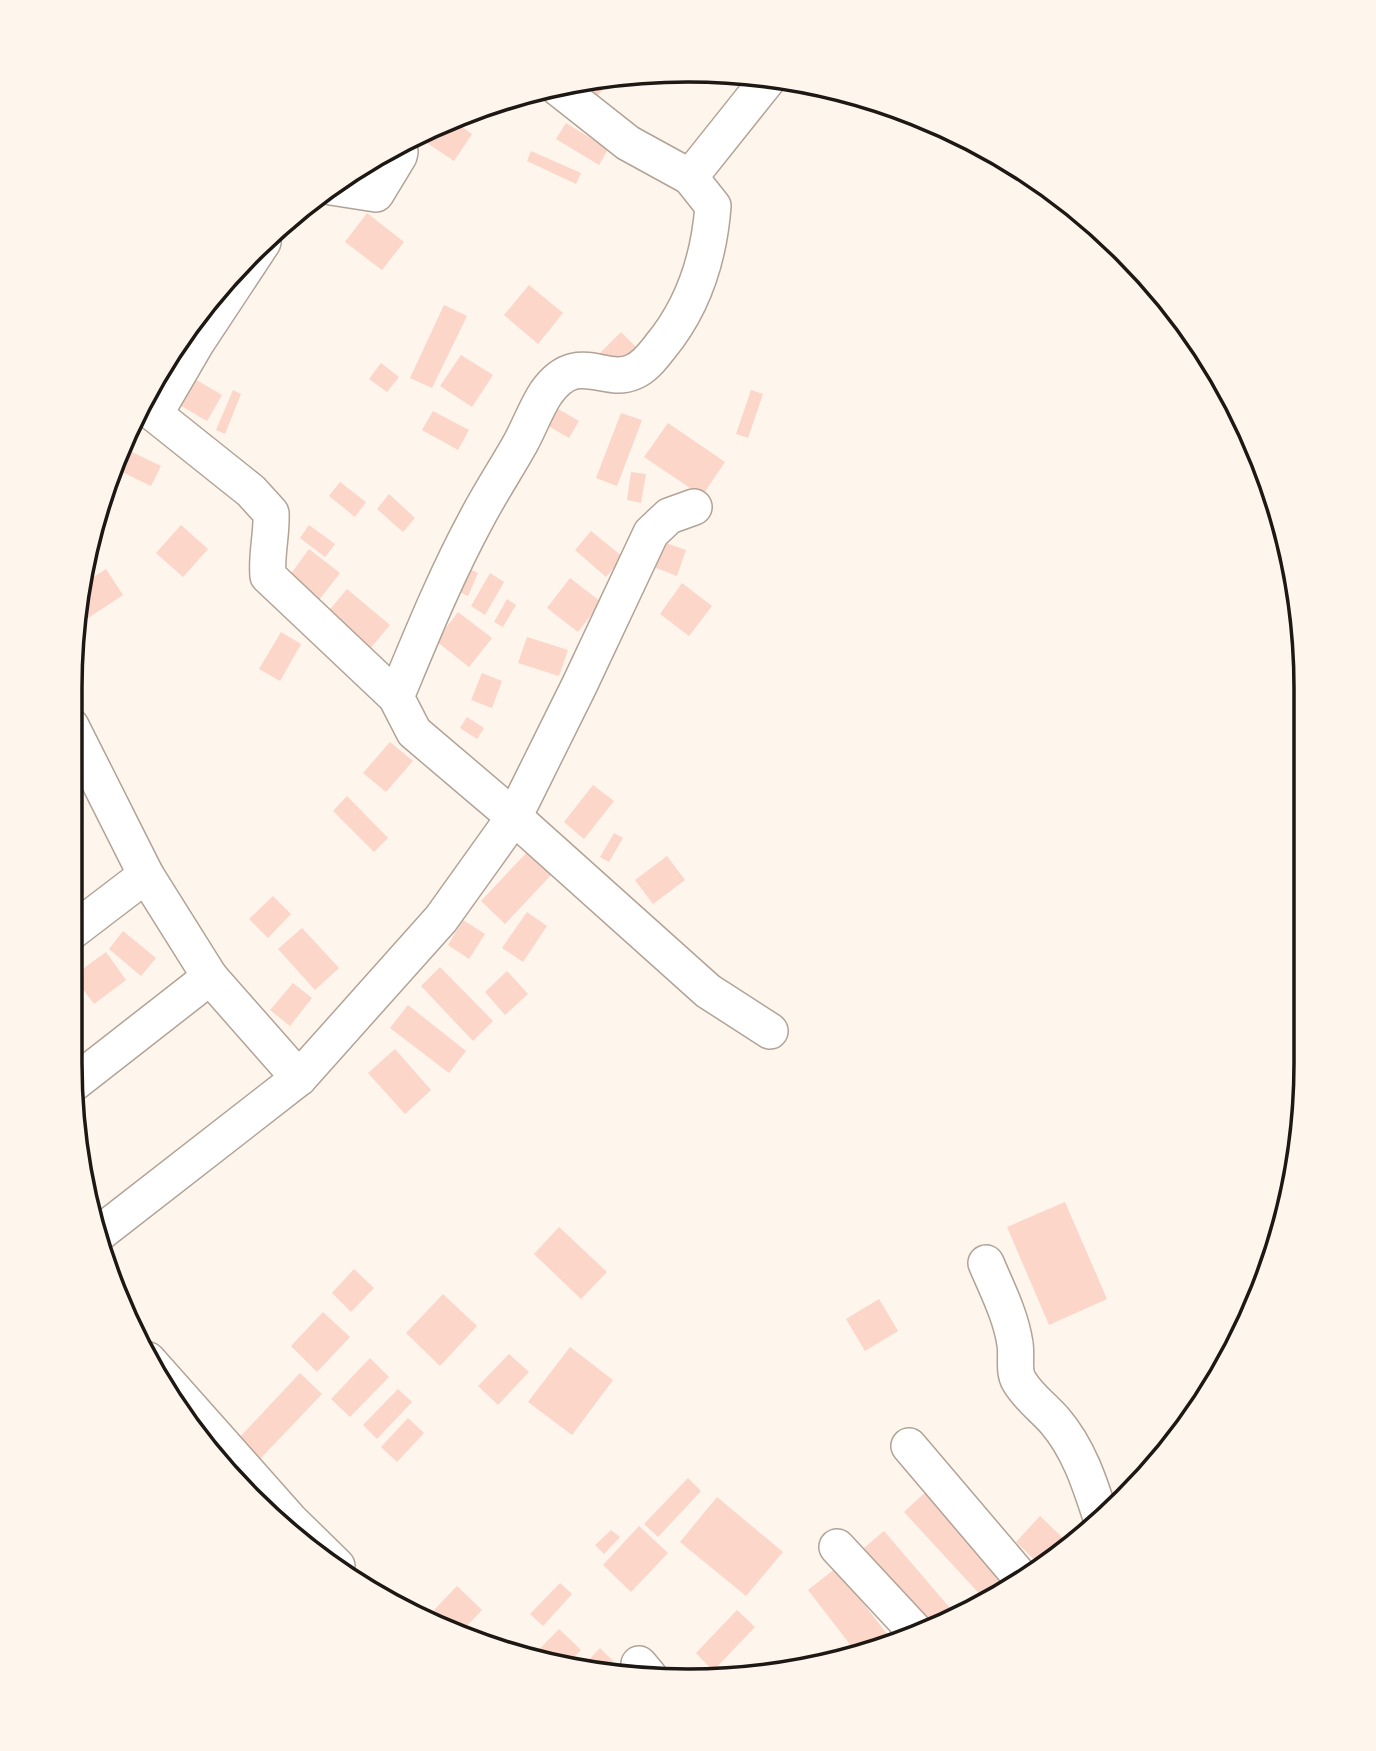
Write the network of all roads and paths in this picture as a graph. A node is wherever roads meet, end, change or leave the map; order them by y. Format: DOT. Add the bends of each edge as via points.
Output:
graph roads {
  1 [pos="762,87"];
  2 [pos="567,95"];
  3 [pos="399,156"];
  4 [pos="690,177"];
  5 [pos="344,189"];
  6 [pos="229,294"];
  7 [pos="151,411"];
  8 [pos="694,507"];
  9 [pos="397,697"];
  10 [pos="82,761"];
  11 [pos="514,817"];
  12 [pos="146,875"];
  13 [pos="82,924"];
  14 [pos="210,977"];
  15 [pos="770,1031"];
  16 [pos="83,1076"];
  17 [pos="299,1079"];
  18 [pos="106,1229"];
  19 [pos="986,1263"];
  20 [pos="194,1414"];
  21 [pos="909,1446"];
  22 [pos="258,1489"];
  23 [pos="1098,1508"];
  24 [pos="837,1547"];
  25 [pos="1016,1572"];
  26 [pos="911,1626"];
  1 -- 4 [label="street"];
  2 -- 4 [label="street" via="628,143"];
  3 -- 5 [label="street" via="376,194"];
  4 -- 9 [label="street" via="713,206 705,263 691,303 648,362 632,373 581,370 564,375 546,394 477,518"];
  6 -- 7 [label="street"];
  7 -- 9 [label="street" via="251,491 271,513 268,576"];
  8 -- 11 [label="street" via="669,516 651,533"];
  9 -- 11 [label="street" via="414,732"];
  10 -- 12 [label="street"];
  11 -- 15 [label="street" via="708,991"];
  11 -- 17 [label="street" via="441,919"];
  12 -- 13 [label="street"];
  12 -- 14 [label="street"];
  14 -- 16 [label="street"];
  14 -- 17 [label="street"];
  17 -- 18 [label="street"];
  19 -- 23 [label="street" via="1007,1313 1017,1378 1073,1447"];
  20 -- 22 [label="street"];
  21 -- 25 [label="street"];
  24 -- 26 [label="street"];
}
